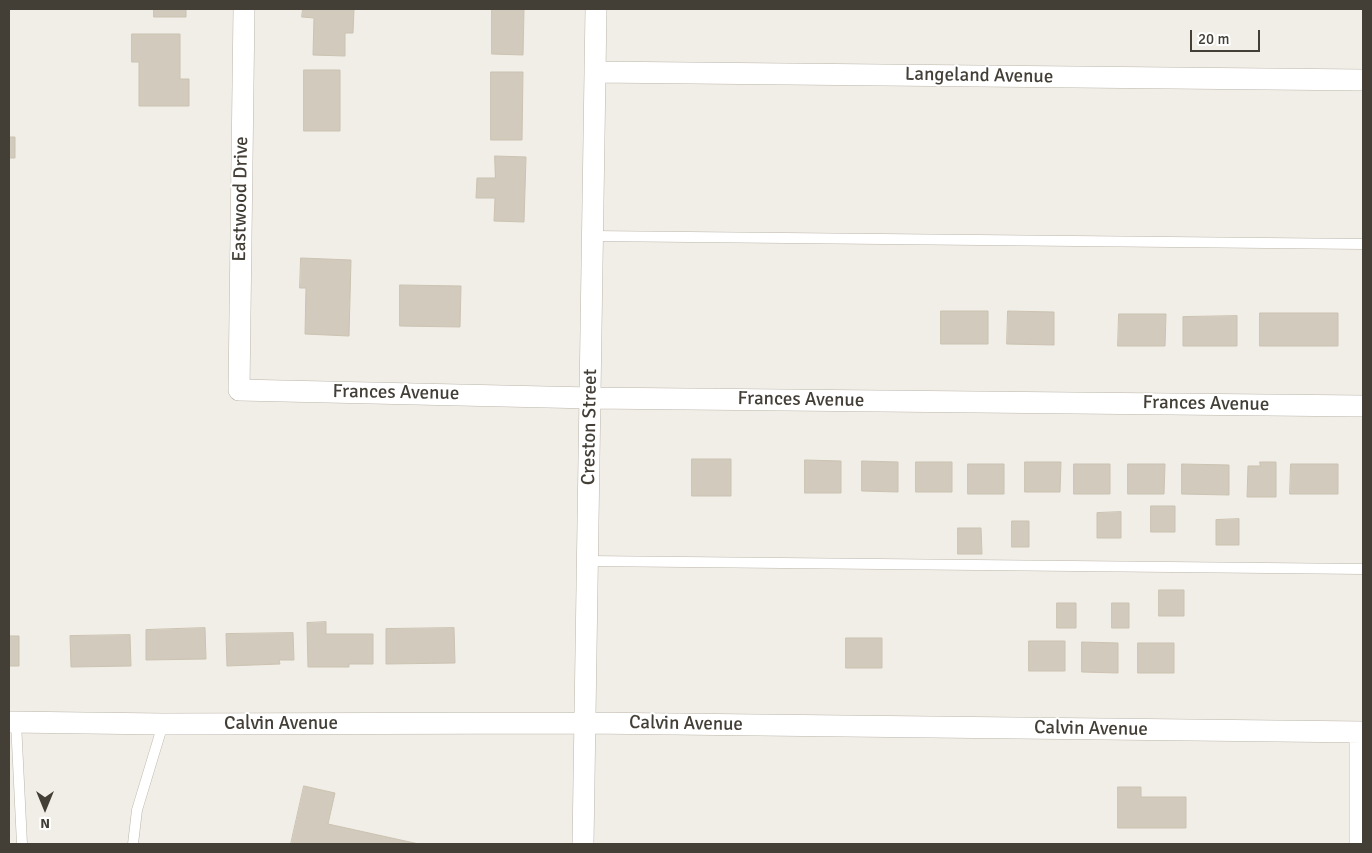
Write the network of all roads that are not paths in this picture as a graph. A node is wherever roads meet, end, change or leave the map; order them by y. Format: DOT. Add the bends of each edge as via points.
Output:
graph roads {
  1 [pos="244,9"];
  2 [pos="596,9"];
  3 [pos="595,72"];
  4 [pos="1363,80"];
  5 [pos="593,236"];
  6 [pos="1363,244"];
  7 [pos="239,390"];
  8 [pos="591,398"];
  9 [pos="1363,406"];
  10 [pos="588,561"];
  11 [pos="1363,569"];
  12 [pos="13,722"];
  13 [pos="586,723"];
  14 [pos="163,724"];
  15 [pos="1362,732"];
  16 [pos="22,844"];
  17 [pos="133,844"];
  18 [pos="583,844"];
  19 [pos="1360,844"];
  1 -- 7 [label="street, Eastwood Drive"];
  2 -- 3 [label="street, Creston Street"];
  3 -- 4 [label="street, Langeland Avenue"];
  3 -- 5 [label="street, Creston Street"];
  5 -- 6 [label="lane"];
  5 -- 8 [label="street, Creston Street"];
  7 -- 8 [label="street, Frances Avenue"];
  8 -- 9 [label="street, Frances Avenue"];
  8 -- 10 [label="street, Creston Street"];
  10 -- 11 [label="lane"];
  10 -- 13 [label="street, Creston Street"];
  12 -- 14 [label="street, Calvin Avenue"];
  12 -- 16 [label="lane"];
  13 -- 14 [label="street, Calvin Avenue"];
  13 -- 15 [label="street, Calvin Avenue"];
  13 -- 18 [label="street, Creston Street"];
  14 -- 17 [label="lane" via="137,810"];
  15 -- 19 [label="street"];
}
